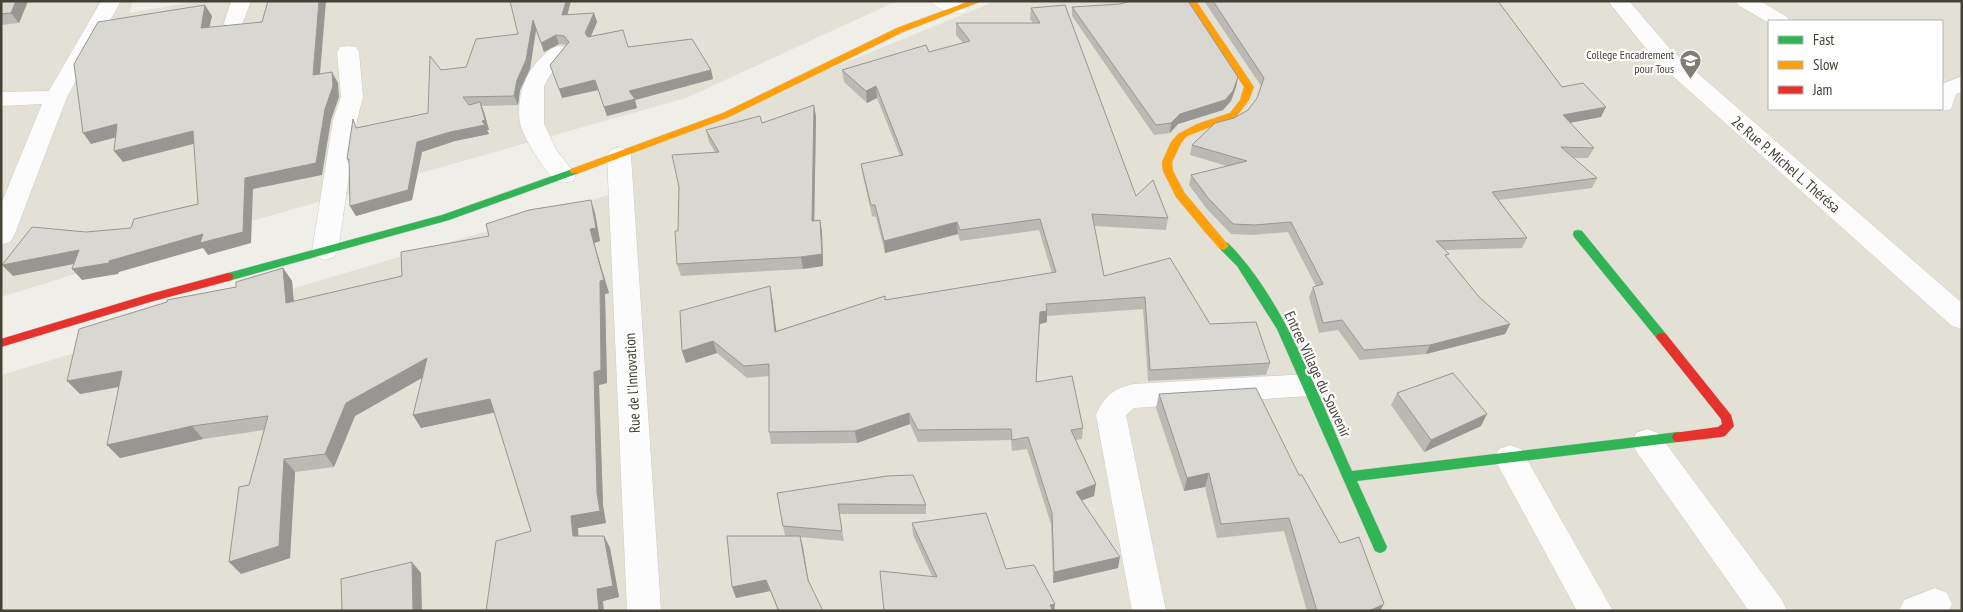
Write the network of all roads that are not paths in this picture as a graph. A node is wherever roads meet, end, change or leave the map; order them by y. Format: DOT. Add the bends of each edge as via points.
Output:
graph roads {
  1 [pos="111,1"];
  2 [pos="241,1"];
  3 [pos="978,1"];
  4 [pos="1192,1"];
  5 [pos="1618,1"];
  6 [pos="1745,1"];
  7 [pos="950,5"];
  8 [pos="1778,20"];
  9 [pos="234,23"];
  10 [pos="348,52"];
  11 [pos="559,52"];
  12 [pos="1962,84"];
  13 [pos="56,98"];
  14 [pos="1,99"];
  15 [pos="1949,107"];
  16 [pos="619,155"];
  17 [pos="564,175"];
  18 [pos="1578,234"];
  19 [pos="1,236"];
  20 [pos="325,251"];
  21 [pos="1962,320"];
  22 [pos="1,343"];
  23 [pos="1308,385"];
  24 [pos="1647,442"];
  25 [pos="1510,458"];
  26 [pos="1349,477"];
  27 [pos="1380,547"];
  28 [pos="644,611"];
  29 [pos="1149,611"];
  30 [pos="1596,611"];
  31 [pos="1770,611"];
  1 -- 13 [label="street"];
  2 -- 9 [label="street"];
  3 -- 7 [label="street"];
  4 -- 23 [label="street, Entree Village du Souvenir" via="1248,87 1244,104 1232,117 1187,131 1176,142 1167,162 1170,179 1199,221 1241,263 1282,328"];
  5 -- 21 [label="street, 2e Rue P. Michel L. Thérésa" via="1664,56"];
  6 -- 8 [label="street"];
  7 -- 16 [label="street" via="726,115"];
  10 -- 20 [label="street" via="352,97 345,120"];
  11 -- 17 [label="street" via="540,72 533,86 532,124 547,154"];
  12 -- 15 [label="street" via="1946,91"];
  13 -- 14 [label="street"];
  13 -- 19 [label="street"];
  16 -- 17 [label="street"];
  16 -- 28 [label="street, Rue de l'Innovation"];
  17 -- 20 [label="street" via="445,218"];
  18 -- 24 [label="street" via="1727,418 1728,426 1721,432"];
  20 -- 22 [label="street" via="150,298"];
  23 -- 26 [label="street, Entree Village du Souvenir"];
  23 -- 29 [label="street" via="1134,396 1118,402 1111,415"];
  24 -- 25 [label="street"];
  24 -- 31 [label="street"];
  25 -- 26 [label="street"];
  25 -- 30 [label="street"];
  26 -- 27 [label="street, Entree Village du Souvenir"];
}
